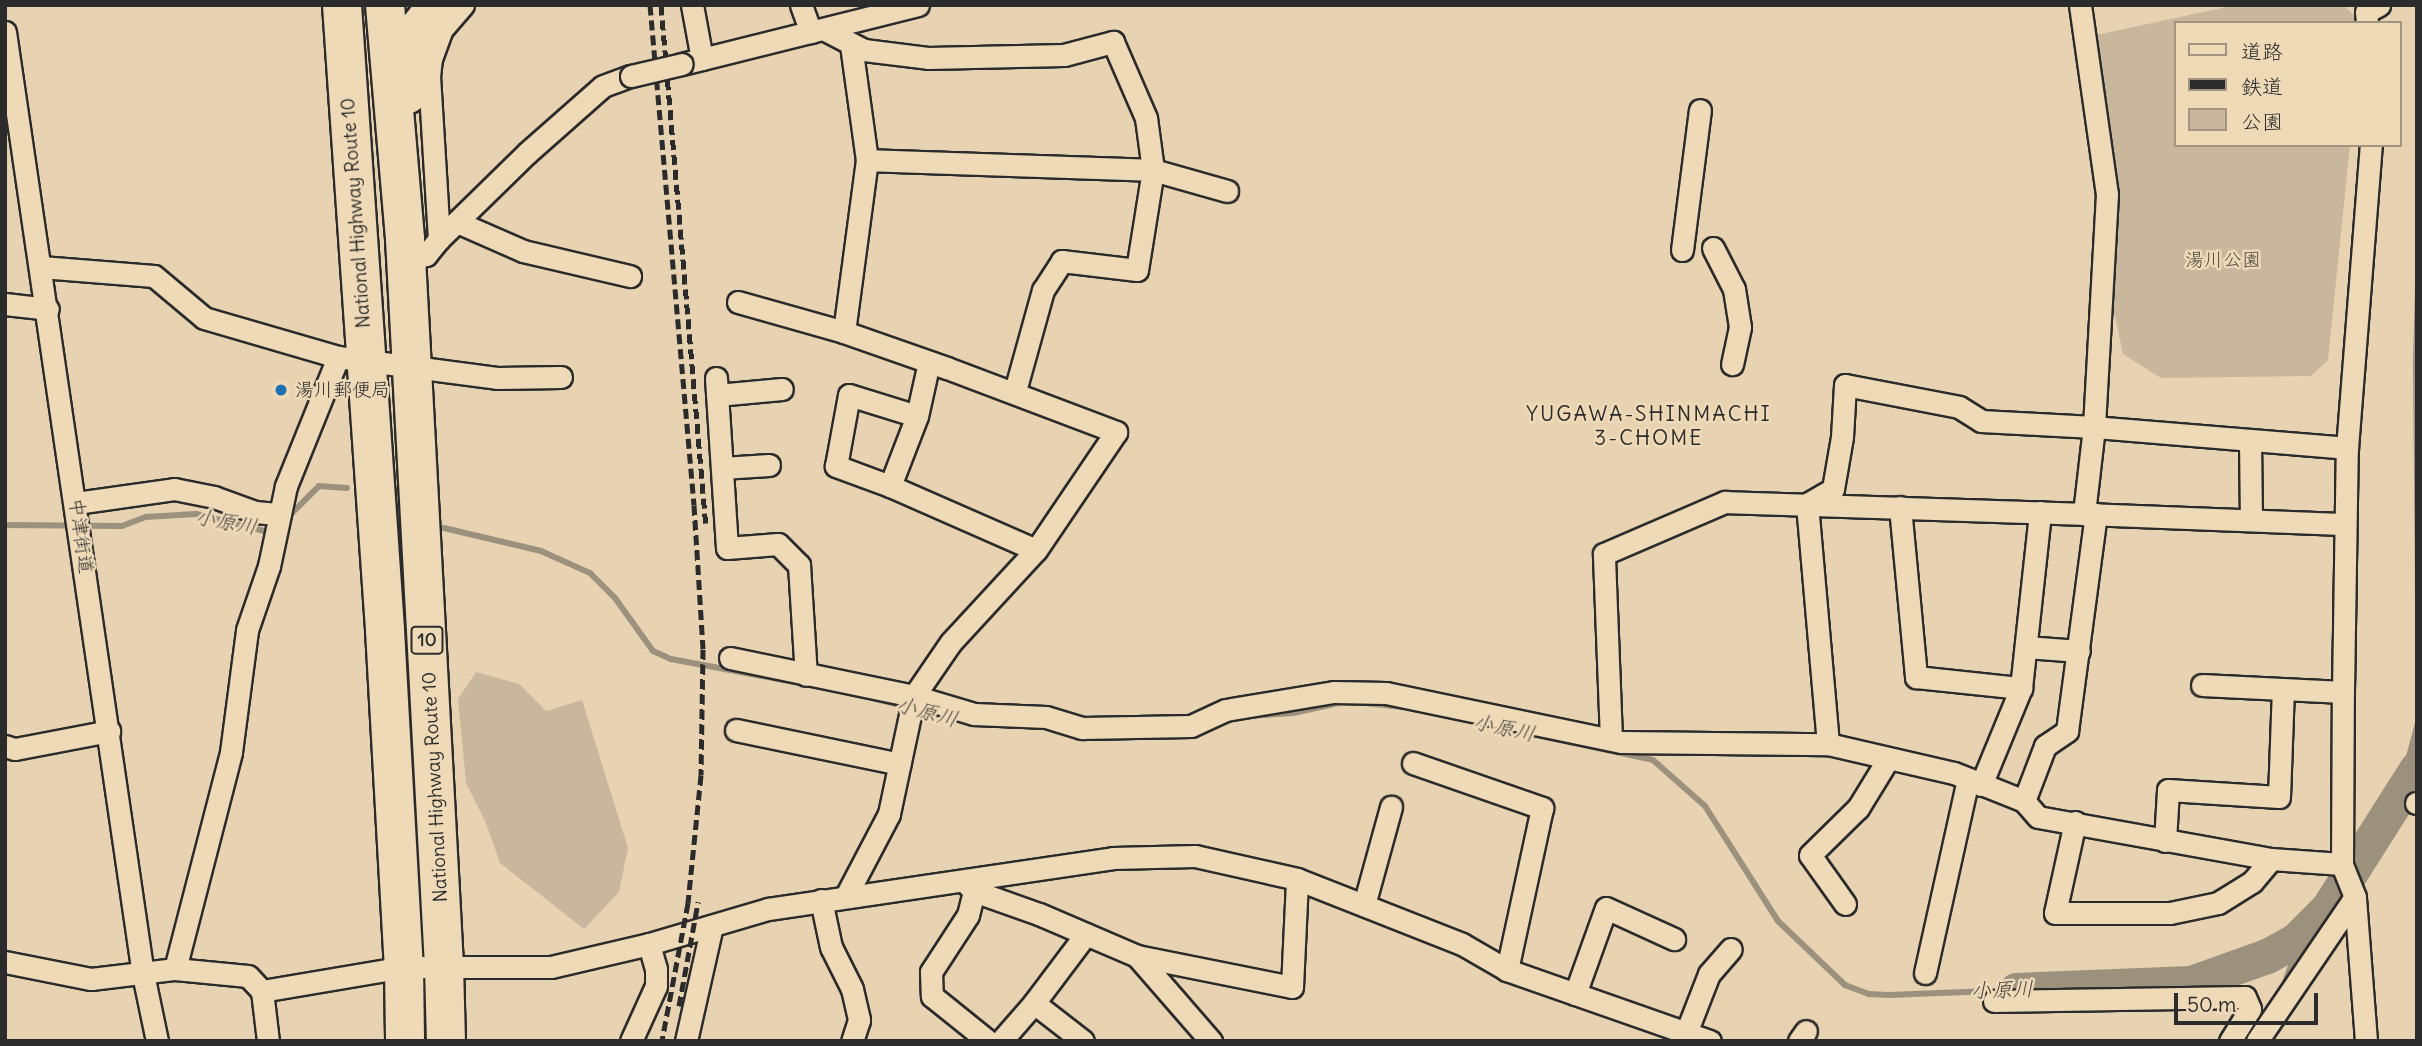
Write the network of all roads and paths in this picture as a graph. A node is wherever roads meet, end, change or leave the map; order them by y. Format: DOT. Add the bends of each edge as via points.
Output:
graph roads {
  1 [pos="342,5"];
  2 [pos="365,5"];
  3 [pos="385,5"];
  4 [pos="437,5"];
  5 [pos="463,5"];
  6 [pos="692,5"];
  7 [pos="801,5"];
  8 [pos="918,5"];
  9 [pos="2080,5"];
  10 [pos="818,31"];
  11 [pos="6,42"];
  12 [pos="851,45"];
  13 [pos="692,62"];
  14 [pos="1700,110"];
  15 [pos="12,118"];
  16 [pos="2371,147"];
  17 [pos="867,160"];
  18 [pos="1153,170"];
  19 [pos="1227,191"];
  20 [pos="457,222"];
  21 [pos="416,246"];
  22 [pos="1713,248"];
  23 [pos="1682,250"];
  24 [pos="41,267"];
  25 [pos="630,276"];
  26 [pos="738,302"];
  27 [pos="5,304"];
  28 [pos="48,309"];
  29 [pos="844,332"];
  30 [pos="375,362"];
  31 [pos="929,362"];
  32 [pos="1732,364"];
  33 [pos="561,377"];
  34 [pos="782,388"];
  35 [pos="1015,391"];
  36 [pos="917,416"];
  37 [pos="2095,427"];
  38 [pos="2250,440"];
  39 [pos="2347,448"];
  40 [pos="769,465"];
  41 [pos="722,468"];
  42 [pos="890,486"];
  43 [pos="1807,504"];
  44 [pos="1900,507"];
  45 [pos="77,509"];
  46 [pos="2040,512"];
  47 [pos="280,514"];
  48 [pos="2090,514"];
  49 [pos="2251,520"];
  50 [pos="2344,524"];
  51 [pos="1037,551"];
  52 [pos="2026,647"];
  53 [pos="2079,651"];
  54 [pos="730,658"];
  55 [pos="806,675"];
  56 [pos="2202,685"];
  57 [pos="2021,688"];
  58 [pos="2283,690"];
  59 [pos="2343,692"];
  60 [pos="914,696"];
  61 [pos="736,730"];
  62 [pos="109,731"];
  63 [pos="1611,740"];
  64 [pos="1828,744"];
  65 [pos="5,746"];
  66 [pos="1888,759"];
  67 [pos="1413,763"];
  68 [pos="900,765"];
  69 [pos="1974,782"];
  70 [pos="2024,801"];
  71 [pos="1391,807"];
  72 [pos="2075,822"];
  73 [pos="2165,841"];
  74 [pos="2271,859"];
  75 [pos="2342,864"];
  76 [pos="1297,879"];
  77 [pos="970,886"];
  78 [pos="846,896"];
  79 [pos="2354,897"];
  80 [pos="821,900"];
  81 [pos="1364,905"];
  82 [pos="1845,905"];
  83 [pos="712,926"];
  84 [pos="1086,934"];
  85 [pos="1674,939"];
  86 [pos="649,944"];
  87 [pos="1731,949"];
  88 [pos="1137,956"];
  89 [pos="5,962"];
  90 [pos="444,966"];
  91 [pos="404,967"];
  92 [pos="176,969"];
  93 [pos="1507,970"];
  94 [pos="1925,973"];
  95 [pos="143,974"];
  96 [pos="262,991"];
  97 [pos="1574,994"];
  98 [pos="1994,1002"];
  99 [pos="1034,1003"];
  100 [pos="1686,1033"];
  101 [pos="157,1041"];
  102 [pos="268,1041"];
  103 [pos="405,1041"];
  104 [pos="446,1041"];
  105 [pos="631,1041"];
  106 [pos="686,1041"];
  107 [pos="852,1041"];
  108 [pos="988,1041"];
  109 [pos="1001,1041"];
  110 [pos="1083,1041"];
  111 [pos="1212,1041"];
  112 [pos="1710,1041"];
  113 [pos="2230,1041"];
  114 [pos="2257,1041"];
  115 [pos="2366,1041"];
  1 -- 30 [label="highway, National Highway Route 10 / 10"];
  2 -- 30 [label="highway, National Highway Route 10 / 10"];
  3 -- 21 [label="highway, 10"];
  4 -- 21 [label="highway" via="420,27 408,78"];
  5 -- 21 [label="street" via="442,29 429,77"];
  6 -- 13 [label="street"];
  7 -- 10 [label="street"];
  8 -- 10 [label="street"];
  9 -- 37 [label="street" via="2107,194"];
  10 -- 12 [label="street"];
  10 -- 13 [label="street"];
  11 -- 15 [label="street, 中津街道"];
  12 -- 17 [label="street"];
  12 -- 18 [label="street" via="928,58 1064,55 1113,42 1146,118"];
  13 -- 20 [label="street, bridge" via="603,86"];
  14 -- 23 [label="street"];
  15 -- 24 [label="street, 中津街道"];
  16 -- 39 [label="street"];
  17 -- 18 [label="street"];
  17 -- 29 [label="street"];
  18 -- 19 [label="street"];
  18 -- 35 [label="street" via="1137,271 1062,261 1043,290"];
  20 -- 21 [label="street"];
  20 -- 25 [label="street" via="523,251"];
  21 -- 30 [label="highway, National Highway Route 10 / 10"];
  22 -- 32 [label="street" via="1734,289 1740,327"];
  24 -- 28 [label="street, 中津街道"];
  24 -- 30 [label="street" via="154,276 204,318"];
  26 -- 29 [label="street"];
  27 -- 28 [label="street"];
  28 -- 45 [label="street, 中津街道"];
  29 -- 31 [label="street"];
  30 -- 33 [label="street" via="497,379"];
  30 -- 47 [label="street" via="286,486"];
  30 -- 90 [label="highway, National Highway Route 10 / 10"];
  30 -- 91 [label="highway, National Highway Route 10 / 10"];
  31 -- 35 [label="street"];
  31 -- 36 [label="street"];
  34 -- 41 [label="street" via="716,387"];
  35 -- 51 [label="street" via="1116,432"];
  36 -- 42 [label="street"];
  36 -- 42 [label="street" via="849,395 836,466"];
  37 -- 38 [label="street"];
  37 -- 43 [label="street" via="1981,421 1959,407 1845,385 1833,489"];
  37 -- 48 [label="street"];
  38 -- 39 [label="street"];
  38 -- 49 [label="street"];
  39 -- 50 [label="street"];
  40 -- 41 [label="street"];
  41 -- 55 [label="street" via="727,548 778,544 799,565"];
  42 -- 51 [label="street"];
  43 -- 44 [label="street"];
  43 -- 63 [label="street" via="1725,502 1604,554"];
  43 -- 64 [label="street"];
  44 -- 46 [label="street"];
  44 -- 57 [label="street" via="1916,677"];
  45 -- 47 [label="street" via="174,489 255,512"];
  45 -- 62 [label="street, 中津街道"];
  46 -- 48 [label="street"];
  46 -- 52 [label="street"];
  47 -- 92 [label="street" via="269,566 247,630 231,752"];
  48 -- 49 [label="street"];
  48 -- 53 [label="street"];
  49 -- 50 [label="street"];
  50 -- 59 [label="street"];
  51 -- 60 [label="street" via="951,642"];
  52 -- 53 [label="street"];
  52 -- 57 [label="street"];
  53 -- 70 [label="street" via="2067,731 2045,746"];
  54 -- 55 [label="street"];
  55 -- 60 [label="street"];
  56 -- 58 [label="street"];
  57 -- 69 [label="street"];
  58 -- 59 [label="street"];
  58 -- 73 [label="street" via="2279,797 2168,790"];
  59 -- 75 [label="street"];
  60 -- 63 [label="street" via="974,714 1046,717 1082,728 1127,728 1191,726 1226,710 1334,692 1385,693"];
  60 -- 68 [label="street"];
  61 -- 68 [label="street"];
  62 -- 65 [label="street" via="15,750"];
  62 -- 95 [label="street, 中津街道"];
  63 -- 64 [label="street"];
  64 -- 66 [label="street"];
  66 -- 69 [label="street" via="1954,773"];
  66 -- 82 [label="street" via="1858,808 1810,855"];
  67 -- 93 [label="street" via="1542,808"];
  68 -- 78 [label="street" via="889,814"];
  69 -- 70 [label="street"];
  69 -- 94 [label="street"];
  70 -- 72 [label="street" via="2038,817"];
  71 -- 81 [label="street"];
  72 -- 73 [label="street"];
  72 -- 74 [label="street" via="2055,913 2170,913 2218,903 2252,882"];
  73 -- 74 [label="street"];
  74 -- 75 [label="street"];
  75 -- 79 [label="street"];
  76 -- 77 [label="street" via="1195,856 1113,858"];
  76 -- 81 [label="street"];
  76 -- 88 [label="street" via="1292,987"];
  77 -- 78 [label="street"];
  77 -- 84 [label="street"];
  77 -- 108 [label="street" via="968,915 931,972 932,996"];
  78 -- 80 [label="street"];
  79 -- 114 [label="street"];
  79 -- 115 [label="street"];
  80 -- 83 [label="street" via="768,909"];
  80 -- 107 [label="street" via="831,947 852,989 859,1020"];
  81 -- 93 [label="street" via="1462,944"];
  83 -- 86 [label="street"];
  83 -- 106 [label="street"];
  84 -- 88 [label="street"];
  84 -- 99 [label="street"];
  85 -- 97 [label="street" via="1606,908"];
  86 -- 90 [label="street" via="551,967"];
  86 -- 105 [label="street" via="656,986"];
  87 -- 100 [label="street" via="1709,974"];
  88 -- 111 [label="street"];
  89 -- 95 [label="street" via="91,979"];
  90 -- 91 [label="street"];
  90 -- 104 [label="highway, National Highway Route 10 / 10"];
  91 -- 96 [label="street"];
  91 -- 103 [label="highway, National Highway Route 10 / 10"];
  92 -- 95 [label="street"];
  92 -- 96 [label="street" via="248,976"];
  93 -- 97 [label="street"];
  95 -- 101 [label="street, 中津街道"];
  96 -- 102 [label="street"];
  97 -- 100 [label="street"];
  98 -- 113 [label="street" via="2245,997 2250,1009"];
  99 -- 109 [label="street"];
  99 -- 110 [label="street"];
  100 -- 112 [label="street"];
}
